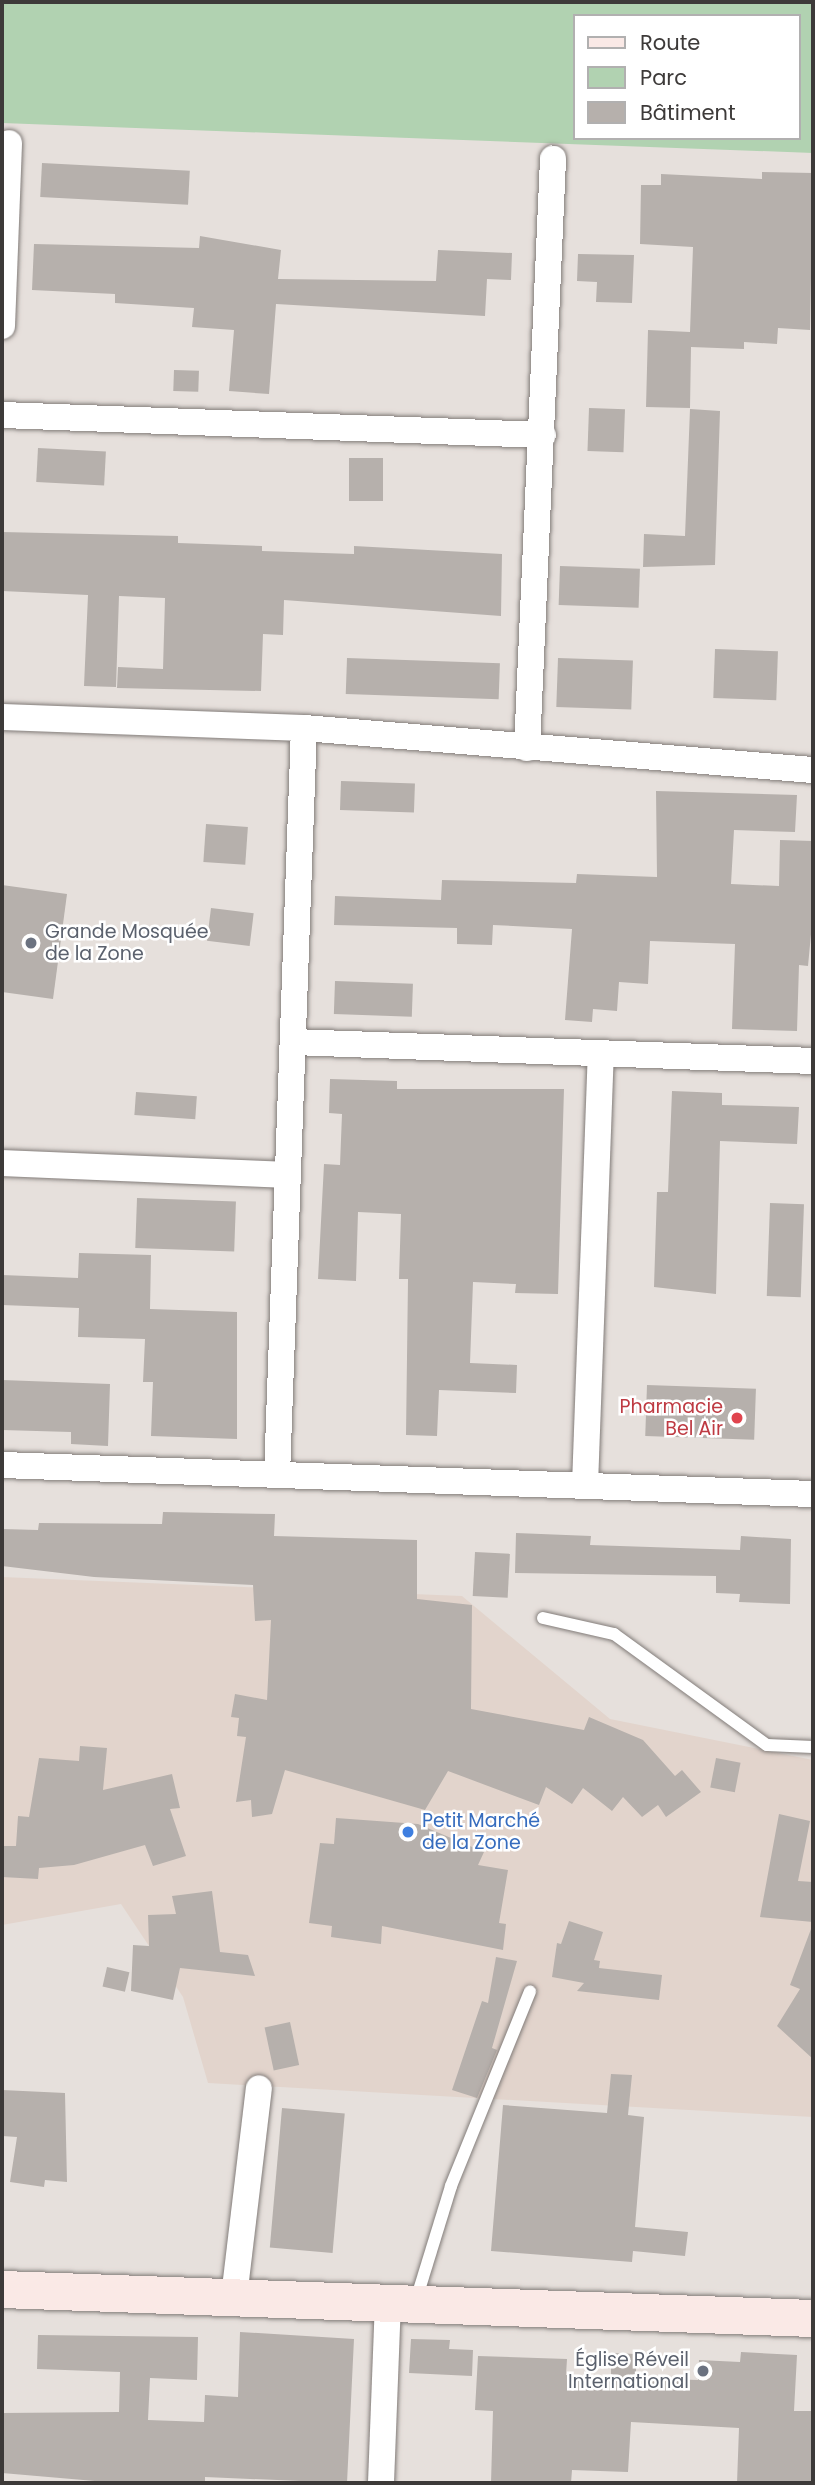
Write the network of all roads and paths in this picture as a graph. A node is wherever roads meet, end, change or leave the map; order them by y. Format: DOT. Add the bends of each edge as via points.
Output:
graph roads {
  1 [pos="9,143"];
  2 [pos="553,159"];
  3 [pos="2,326"];
  4 [pos="2,415"];
  5 [pos="543,435"];
  6 [pos="2,717"];
  7 [pos="304,728"];
  8 [pos="527,748"];
  9 [pos="813,770"];
  10 [pos="293,1042"];
  11 [pos="600,1054"];
  12 [pos="813,1061"];
  13 [pos="2,1163"];
  14 [pos="288,1175"];
  15 [pos="2,1465"];
  16 [pos="277,1475"];
  17 [pos="585,1485"];
  18 [pos="813,1493"];
  19 [pos="543,1618"];
  20 [pos="813,1746"];
  21 [pos="530,1991"];
  22 [pos="259,2088"];
  23 [pos="2,2289"];
  24 [pos="234,2297"];
  25 [pos="401,2303"];
  26 [pos="813,2318"];
  27 [pos="381,2483"];
  1 -- 3 [label="street"];
  2 -- 5 [label="street"];
  4 -- 5 [label="street"];
  5 -- 8 [label="street"];
  6 -- 7 [label="street"];
  7 -- 8 [label="street"];
  7 -- 10 [label="street"];
  8 -- 9 [label="street"];
  10 -- 11 [label="street"];
  10 -- 14 [label="street"];
  11 -- 12 [label="street"];
  11 -- 17 [label="street"];
  13 -- 14 [label="street"];
  14 -- 16 [label="street"];
  15 -- 16 [label="street"];
  16 -- 17 [label="street"];
  17 -- 18 [label="street"];
  19 -- 20 [label="lane" via="614,1634 767,1745"];
  21 -- 25 [label="lane"];
  22 -- 24 [label="street"];
  23 -- 24 [label="street"];
  24 -- 25 [label="street"];
  25 -- 26 [label="street"];
  25 -- 27 [label="street"];
}
